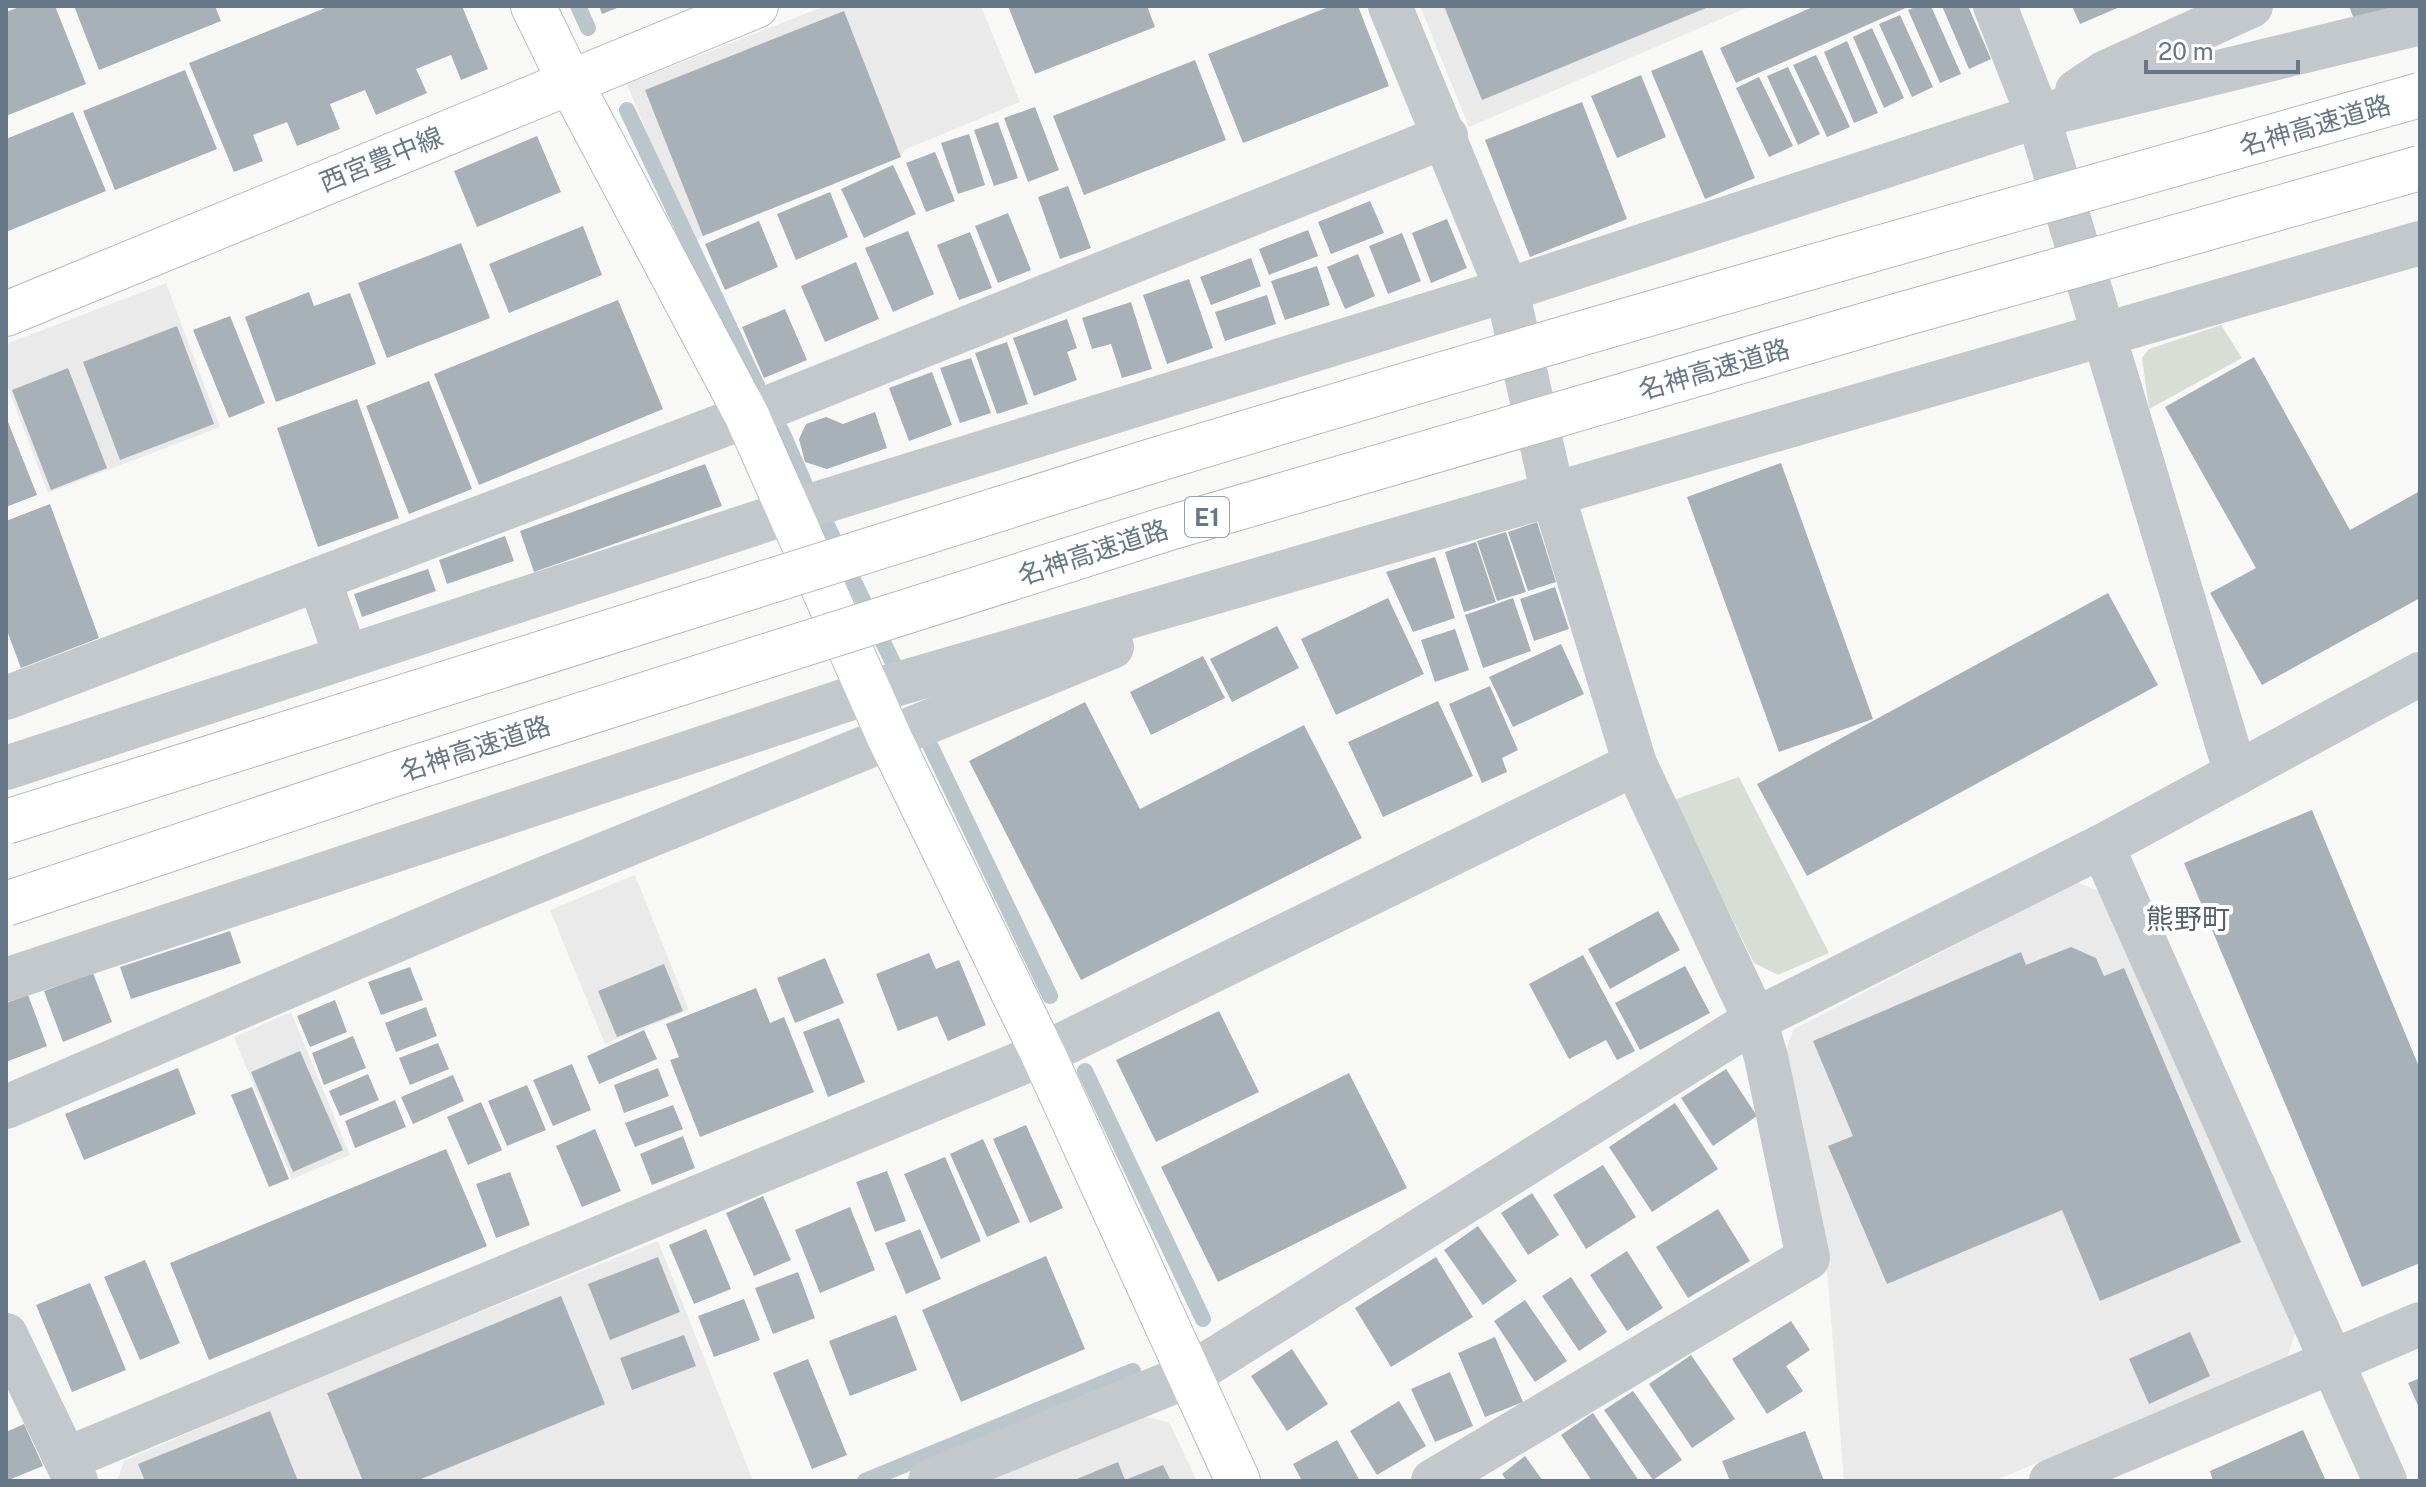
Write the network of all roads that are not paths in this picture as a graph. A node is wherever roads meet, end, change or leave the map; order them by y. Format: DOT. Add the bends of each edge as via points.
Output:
graph roads {
  1 [pos="533,6"];
  2 [pos="756,6"];
  3 [pos="1390,6"];
  4 [pos="1995,6"];
  5 [pos="2251,6"];
  6 [pos="2420,23"];
  7 [pos="570,82"];
  8 [pos="2420,95"];
  9 [pos="2038,116"];
  10 [pos="1446,136"];
  11 [pos="2420,168"];
  12 [pos="2420,243"];
  13 [pos="1507,290"];
  14 [pos="6,314"];
  15 [pos="2103,335"];
  16 [pos="747,416"];
  17 [pos="1553,495"];
  18 [pos="790,512"];
  19 [pos="1312,563"];
  20 [pos="319,579"];
  21 [pos="346,657"];
  22 [pos="2420,674"];
  23 [pos="870,692"];
  24 [pos="6,698"];
  25 [pos="890,739"];
  26 [pos="1635,764"];
  27 [pos="6,768"];
  28 [pos="2236,774"];
  29 [pos="6,822"];
  30 [pos="2102,846"];
  31 [pos="6,904"];
  32 [pos="6,980"];
  33 [pos="1755,1020"];
  34 [pos="1043,1054"];
  35 [pos="6,1107"];
  36 [pos="2420,1324"];
  37 [pos="6,1335"];
  38 [pos="2331,1362"];
  39 [pos="1188,1376"];
  40 [pos="71,1470"];
  41 [pos="930,1481"];
  42 [pos="1238,1481"];
  43 [pos="1433,1481"];
  44 [pos="2051,1481"];
  45 [pos="2385,1481"];
  1 -- 7 [label="main road"];
  2 -- 7 [label="main road, 西宮豊中線"];
  3 -- 10 [label="street"];
  4 -- 9 [label="street"];
  5 -- 9 [label="street" via="2104,73"];
  6 -- 9 [label="street"];
  7 -- 14 [label="main road, 西宮豊中線"];
  7 -- 16 [label="main road"];
  8 -- 29 [label="main road, 名神高速道路, bridge" via="1159,459"];
  9 -- 13 [label="street"];
  9 -- 15 [label="street"];
  10 -- 13 [label="street"];
  10 -- 16 [label="street"];
  11 -- 31 [label="main road, 名神高速道路 / E1, bridge" via="1166,529 401,772"];
  12 -- 15 [label="street"];
  13 -- 17 [label="street"];
  13 -- 18 [label="street"];
  15 -- 17 [label="street"];
  15 -- 28 [label="street"];
  16 -- 18 [label="main road"];
  16 -- 20 [label="street"];
  17 -- 19 [label="street"];
  17 -- 26 [label="street"];
  18 -- 21 [label="street"];
  18 -- 23 [label="main road"];
  19 -- 23 [label="street"];
  19 -- 25 [label="street"];
  20 -- 21 [label="street"];
  20 -- 24 [label="street"];
  21 -- 27 [label="street"];
  22 -- 28 [label="street"];
  23 -- 25 [label="main road"];
  23 -- 32 [label="street"];
  25 -- 34 [label="main road"];
  25 -- 35 [label="street" via="472,908"];
  26 -- 33 [label="street"];
  26 -- 34 [label="street"];
  28 -- 30 [label="street"];
  30 -- 33 [label="street"];
  30 -- 38 [label="street"];
  33 -- 39 [label="street"];
  33 -- 43 [label="street" via="1808,1258"];
  34 -- 39 [label="main road"];
  34 -- 40 [label="street"];
  36 -- 38 [label="street"];
  37 -- 40 [label="street"];
  38 -- 44 [label="street"];
  38 -- 45 [label="street"];
  39 -- 41 [label="street"];
  39 -- 42 [label="main road"];
}
